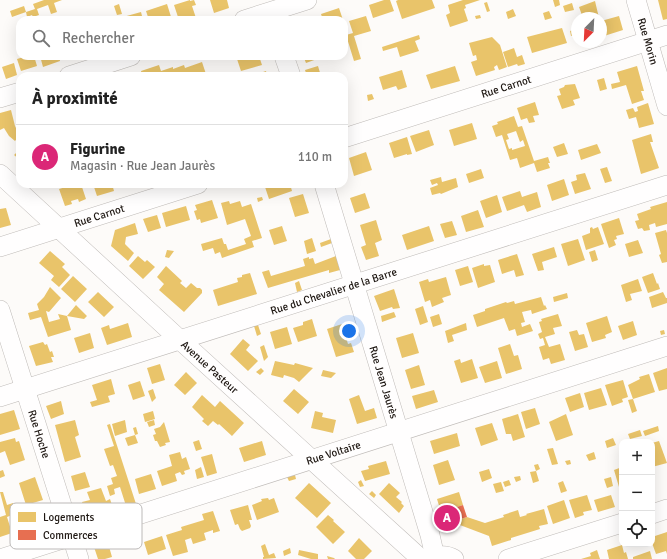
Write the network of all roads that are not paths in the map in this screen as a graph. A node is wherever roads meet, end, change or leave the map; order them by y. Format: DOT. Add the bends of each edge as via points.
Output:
graph roads {
  1 [pos="307,0"];
  2 [pos="636,0"];
  3 [pos="270,11"];
  4 [pos="256,16"];
  5 [pos="667,35"];
  6 [pos="648,41"];
  7 [pos="119,60"];
  8 [pos="285,60"];
  9 [pos="82,72"];
  10 [pos="289,72"];
  11 [pos="16,93"];
  12 [pos="0,98"];
  13 [pos="667,106"];
  14 [pos="348,137"];
  15 [pos="0,174"];
  16 [pos="667,185"];
  17 [pos="185,188"];
  18 [pos="325,188"];
  19 [pos="59,228"];
  20 [pos="0,247"];
  21 [pos="354,285"];
  22 [pos="0,310"];
  23 [pos="179,339"];
  24 [pos="667,346"];
  25 [pos="25,389"];
  26 [pos="0,397"];
  27 [pos="399,432"];
  28 [pos="311,460"];
  29 [pos="61,503"];
  30 [pos="667,509"];
  31 [pos="655,513"];
  32 [pos="142,514"];
  33 [pos="619,525"];
  34 [pos="29,549"];
  35 [pos="76,549"];
  36 [pos="0,558"];
  37 [pos="429,558"];
  38 [pos="79,559"];
  39 [pos="454,559"];
  40 [pos="508,559"];
  1 -- 3 [label="street"];
  2 -- 6 [label="street, Rue Morin"];
  3 -- 4 [label="street"];
  5 -- 6 [label="street, Rue Carnot"];
  6 -- 13 [label="street, Rue Morin"];
  6 -- 14 [label="street, Rue Carnot"];
  7 -- 9 [label="street"];
  8 -- 10 [label="street"];
  11 -- 12 [label="street"];
  15 -- 19 [label="street, Avenue Pasteur"];
  16 -- 21 [label="street, Rue du Chevalier de la Barre"];
  17 -- 19 [label="street, Rue Carnot"];
  18 -- 21 [label="street, Rue Jean Jaurès"];
  19 -- 20 [label="street, Rue Carnot"];
  19 -- 23 [label="street, Avenue Pasteur"];
  21 -- 23 [label="street, Rue du Chevalier de la Barre"];
  21 -- 27 [label="street, Rue Jean Jaurès"];
  22 -- 25 [label="street, Rue Hoche"];
  23 -- 25 [label="street, Rue du Chevalier de la Barre"];
  23 -- 28 [label="street, Avenue Pasteur"];
  24 -- 27 [label="street, Rue Voltaire"];
  25 -- 26 [label="street, Rue du Chevalier de la Barre"];
  25 -- 29 [label="street, Rue Hoche"];
  27 -- 28 [label="street, Rue Voltaire"];
  27 -- 37 [label="street, Rue Jean Jaurès" via="430,535"];
  28 -- 32 [label="street, Rue Voltaire"];
  28 -- 37 [label="street, Avenue Pasteur"];
  30 -- 31 [label="street"];
  33 -- 40 [label="street"];
  34 -- 36 [label="street, Rue Voltaire"];
  35 -- 38 [label="street, Rue Hoche"];
  37 -- 39 [label="street" via="443,556"];
}
